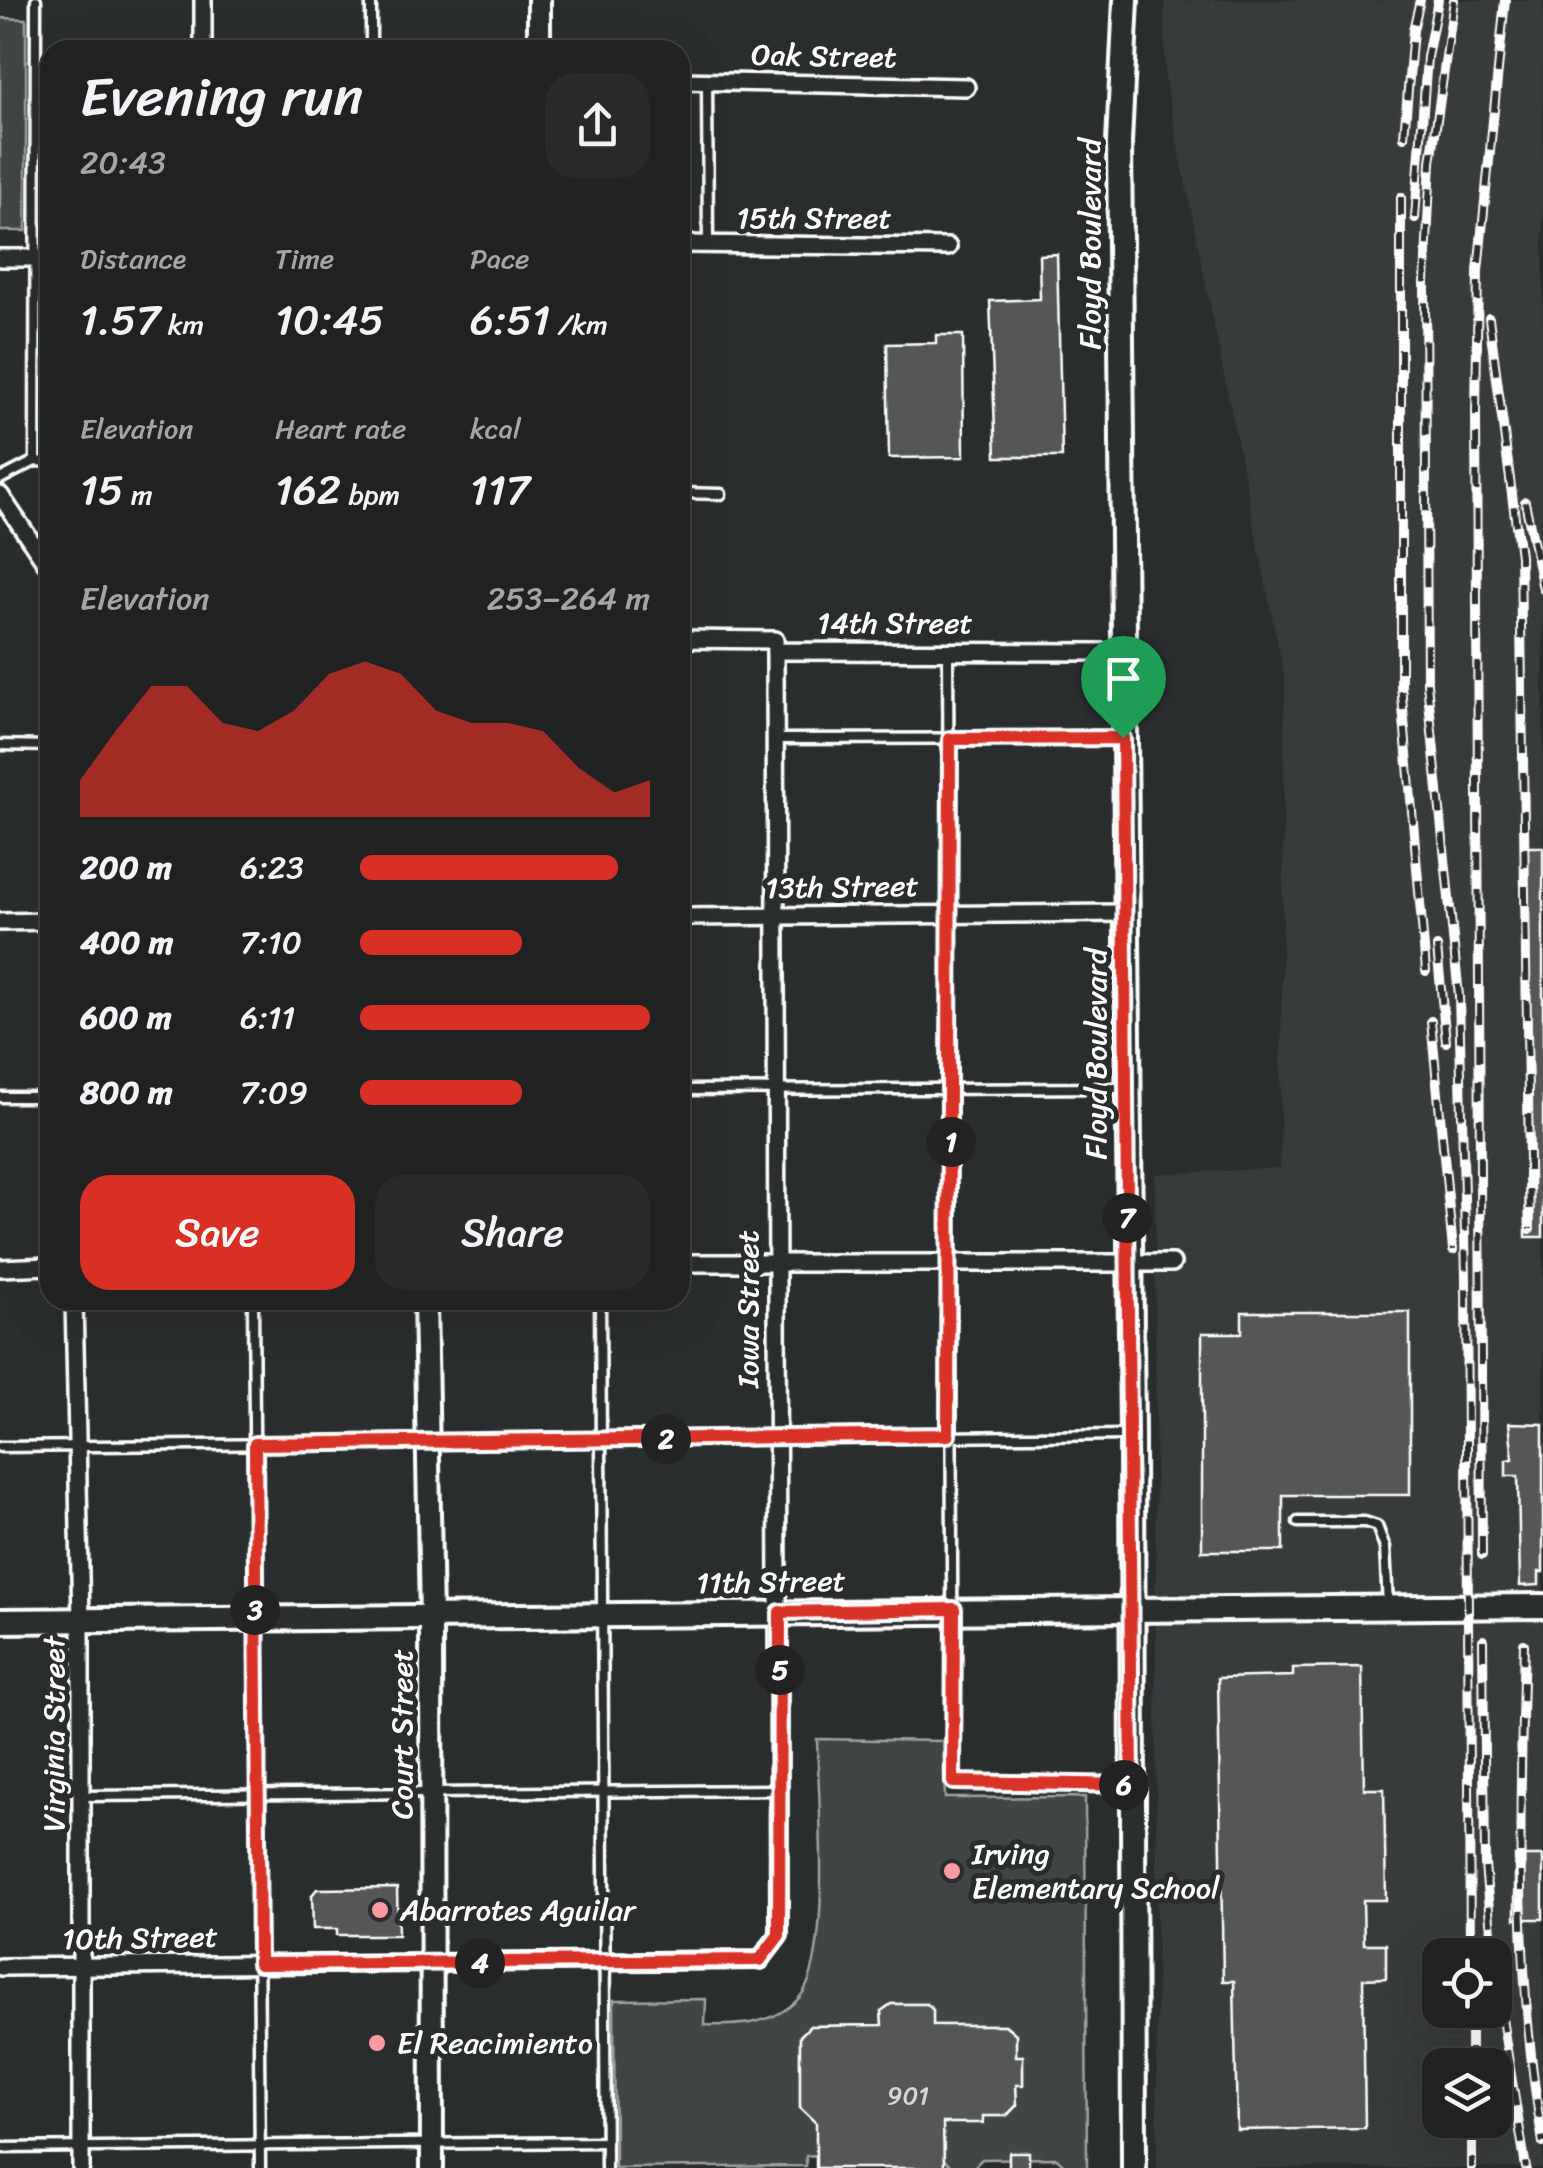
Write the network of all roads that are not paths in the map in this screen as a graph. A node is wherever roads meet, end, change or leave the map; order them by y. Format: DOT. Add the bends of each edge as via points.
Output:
graph roads {
  1 [pos="36,0"];
  2 [pos="203,0"];
  3 [pos="371,0"];
  4 [pos="539,0"];
  5 [pos="1126,0"];
  6 [pos="203,40"];
  7 [pos="371,40"];
  8 [pos="539,40"];
  9 [pos="690,81"];
  10 [pos="707,82"];
  11 [pos="966,87"];
  12 [pos="40,129"];
  13 [pos="690,244"];
  14 [pos="708,245"];
  15 [pos="948,246"];
  16 [pos="0,258"];
  17 [pos="40,258"];
  18 [pos="40,348"];
  19 [pos="35,461"];
  20 [pos="40,461"];
  21 [pos="0,479"];
  22 [pos="690,493"];
  23 [pos="721,494"];
  24 [pos="2,503"];
  25 [pos="40,555"];
  26 [pos="690,639"];
  27 [pos="948,650"];
  28 [pos="775,651"];
  29 [pos="1122,652"];
  30 [pos="1123,738"];
  31 [pos="950,739"];
  32 [pos="775,740"];
  33 [pos="0,745"];
  34 [pos="40,746"];
  35 [pos="952,912"];
  36 [pos="1124,912"];
  37 [pos="776,916"];
  38 [pos="690,917"];
  39 [pos="0,922"];
  40 [pos="40,922"];
  41 [pos="951,1088"];
  42 [pos="1126,1088"];
  43 [pos="690,1090"];
  44 [pos="775,1090"];
  45 [pos="0,1097"];
  46 [pos="40,1097"];
  47 [pos="1172,1263"];
  48 [pos="690,1264"];
  49 [pos="776,1264"];
  50 [pos="1128,1264"];
  51 [pos="951,1265"];
  52 [pos="40,1266"];
  53 [pos="0,1268"];
  54 [pos="74,1310"];
  55 [pos="253,1310"];
  56 [pos="425,1310"];
  57 [pos="600,1310"];
  58 [pos="948,1435"];
  59 [pos="1132,1435"];
  60 [pos="776,1436"];
  61 [pos="604,1441"];
  62 [pos="426,1442"];
  63 [pos="255,1444"];
  64 [pos="77,1446"];
  65 [pos="0,1447"];
  66 [pos="1298,1522"];
  67 [pos="1543,1606"];
  68 [pos="954,1609"];
  69 [pos="1388,1609"];
  70 [pos="780,1612"];
  71 [pos="1129,1613"];
  72 [pos="605,1615"];
  73 [pos="256,1617"];
  74 [pos="432,1618"];
  75 [pos="81,1620"];
  76 [pos="0,1621"];
  77 [pos="1132,1785"];
  78 [pos="607,1790"];
  79 [pos="780,1790"];
  80 [pos="432,1792"];
  81 [pos="258,1794"];
  82 [pos="81,1796"];
  83 [pos="760,1960"];
  84 [pos="607,1961"];
  85 [pos="433,1963"];
  86 [pos="259,1964"];
  87 [pos="81,1966"];
  88 [pos="0,1967"];
  89 [pos="432,2141"];
  90 [pos="606,2142"];
  91 [pos="260,2144"];
  92 [pos="0,2148"];
  93 [pos="82,2148"];
  94 [pos="82,2168"];
  95 [pos="260,2168"];
  96 [pos="432,2168"];
  97 [pos="606,2168"];
  98 [pos="1134,2168"];
  1 -- 12 [label="lane"];
  2 -- 6 [label="street"];
  3 -- 7 [label="lane"];
  4 -- 8 [label="street"];
  5 -- 29 [label="main road, Floyd Boulevard" via="1119,142"];
  9 -- 10 [label="street, Oak Street"];
  10 -- 11 [label="street, Oak Street"];
  10 -- 14 [label="lane"];
  13 -- 14 [label="street, 15th Street"];
  14 -- 15 [label="street, 15th Street"];
  16 -- 17 [label="street"];
  18 -- 19 [label="lane"];
  19 -- 20 [label="lane"];
  19 -- 21 [label="lane"];
  22 -- 23 [label="lane"];
  24 -- 25 [label="street"];
  26 -- 28 [label="street, 14th Street" via="775,640"];
  27 -- 28 [label="street, 14th Street"];
  27 -- 29 [label="street, 14th Street"];
  27 -- 31 [label="lane"];
  28 -- 32 [label="street, Iowa Street"];
  29 -- 30 [label="main road, Floyd Boulevard"];
  30 -- 31 [label="lane"];
  30 -- 36 [label="main road, Floyd Boulevard"];
  31 -- 32 [label="lane"];
  31 -- 35 [label="lane"];
  32 -- 37 [label="street, Iowa Street"];
  33 -- 34 [label="lane"];
  35 -- 36 [label="street, 13th Street"];
  35 -- 37 [label="street, 13th Street"];
  35 -- 41 [label="lane"];
  36 -- 42 [label="main road, Floyd Boulevard"];
  37 -- 38 [label="street, 13th Street"];
  37 -- 44 [label="street, Iowa Street"];
  39 -- 40 [label="street"];
  41 -- 42 [label="lane"];
  41 -- 44 [label="lane"];
  41 -- 51 [label="lane"];
  42 -- 50 [label="main road, Floyd Boulevard"];
  43 -- 44 [label="lane"];
  44 -- 49 [label="street, Iowa Street"];
  45 -- 46 [label="lane"];
  47 -- 50 [label="street"];
  48 -- 49 [label="street"];
  49 -- 51 [label="street"];
  49 -- 60 [label="street, Iowa Street"];
  50 -- 51 [label="street"];
  50 -- 59 [label="main road, Floyd Boulevard"];
  51 -- 58 [label="lane"];
  52 -- 53 [label="street"];
  54 -- 64 [label="street, Virginia Street"];
  55 -- 63 [label="lane"];
  56 -- 62 [label="street, Court Street"];
  57 -- 61 [label="lane"];
  58 -- 59 [label="lane"];
  58 -- 60 [label="lane"];
  58 -- 68 [label="lane"];
  59 -- 71 [label="main road, Floyd Boulevard"];
  60 -- 61 [label="lane"];
  60 -- 70 [label="street, Iowa Street"];
  61 -- 62 [label="lane"];
  61 -- 72 [label="lane"];
  62 -- 63 [label="lane"];
  62 -- 74 [label="street, Court Street"];
  63 -- 64 [label="lane"];
  63 -- 73 [label="lane"];
  64 -- 65 [label="lane"];
  64 -- 75 [label="street, Virginia Street"];
  66 -- 69 [label="lane" via="1377,1526 1385,1548"];
  67 -- 69 [label="main road, 11th Street"];
  68 -- 70 [label="main road, 11th Street"];
  68 -- 71 [label="main road, 11th Street"];
  68 -- 77 [label="lane" via="953,1782"];
  69 -- 71 [label="main road, 11th Street"];
  70 -- 72 [label="main road, 11th Street"];
  70 -- 79 [label="street, Iowa Street"];
  71 -- 77 [label="main road, Floyd Boulevard"];
  72 -- 74 [label="main road, 11th Street"];
  72 -- 78 [label="lane"];
  73 -- 74 [label="main road, 11th Street"];
  73 -- 75 [label="main road, 11th Street"];
  73 -- 81 [label="lane"];
  74 -- 80 [label="street, Court Street"];
  75 -- 76 [label="main road, 11th Street"];
  75 -- 82 [label="street, Virginia Street"];
  77 -- 98 [label="main road, Floyd Boulevard"];
  78 -- 79 [label="lane"];
  78 -- 80 [label="lane"];
  78 -- 84 [label="lane"];
  79 -- 83 [label="street, Iowa Street" via="779,1935"];
  80 -- 81 [label="lane"];
  80 -- 85 [label="street, Court Street"];
  81 -- 82 [label="lane"];
  81 -- 86 [label="lane"];
  82 -- 87 [label="street, Virginia Street"];
  83 -- 84 [label="street, 10th Street"];
  84 -- 85 [label="street, 10th Street"];
  84 -- 90 [label="lane"];
  85 -- 86 [label="street, 10th Street"];
  85 -- 89 [label="street, Court Street"];
  86 -- 87 [label="street, 10th Street"];
  86 -- 91 [label="lane"];
  87 -- 88 [label="street, 10th Street"];
  87 -- 93 [label="street, Virginia Street"];
  89 -- 90 [label="lane"];
  89 -- 91 [label="lane"];
  89 -- 96 [label="street, Court Street"];
  90 -- 97 [label="lane"];
  91 -- 93 [label="lane"];
  91 -- 95 [label="lane"];
  92 -- 93 [label="lane"];
  93 -- 94 [label="street, Virginia Street"];
}
